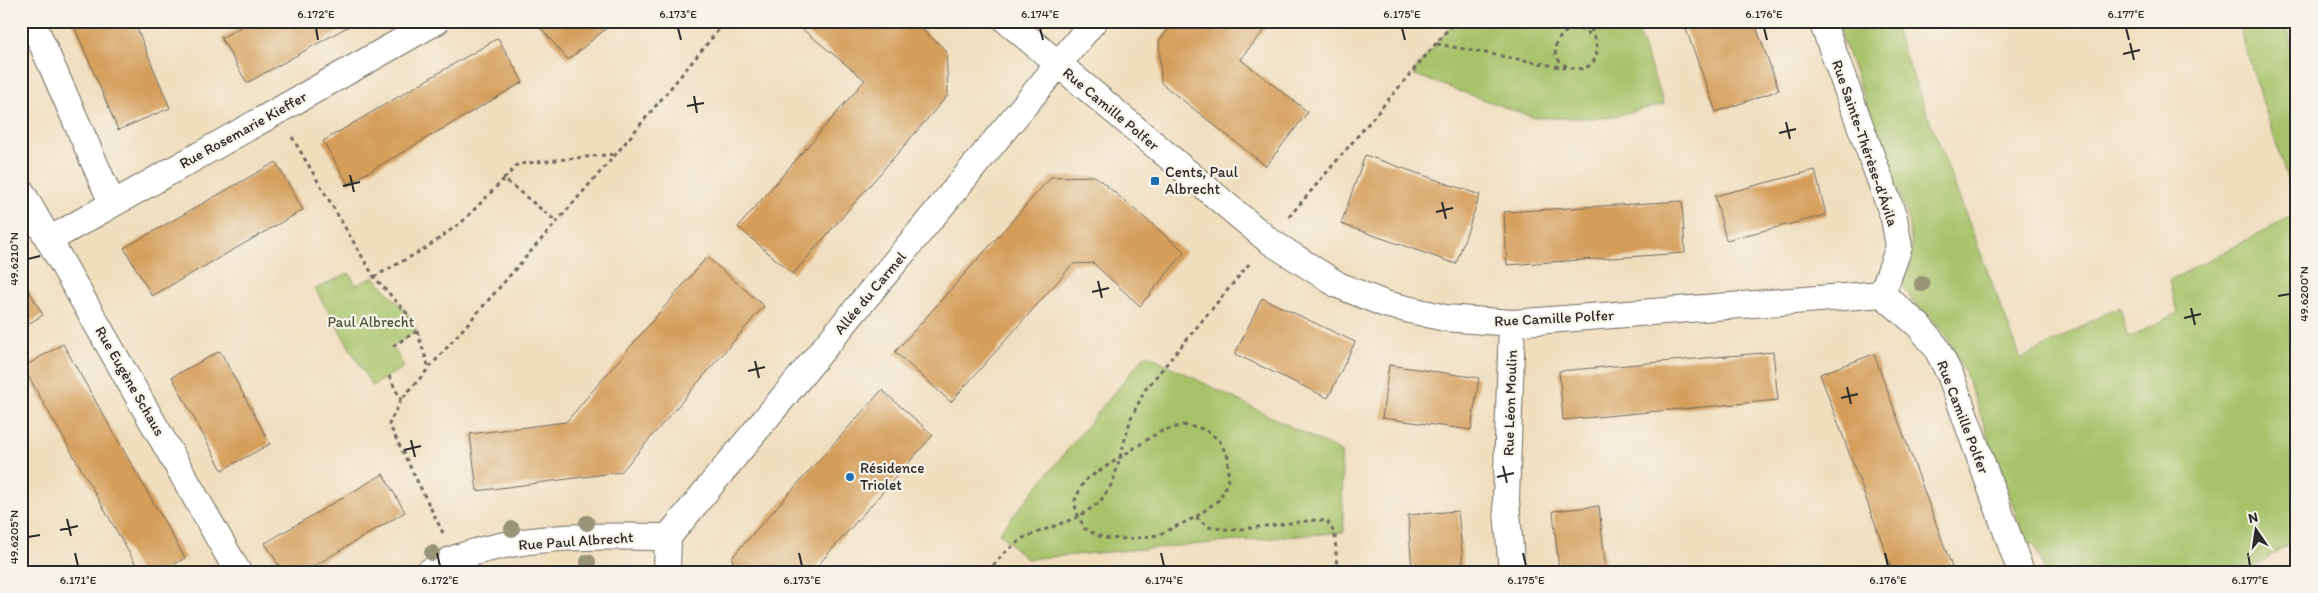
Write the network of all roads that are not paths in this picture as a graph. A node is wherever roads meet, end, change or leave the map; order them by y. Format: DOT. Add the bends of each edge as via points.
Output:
graph roads {
  1 [pos="32,21"];
  2 [pos="437,21"];
  3 [pos="1007,21"];
  4 [pos="1094,21"];
  5 [pos="1822,21"];
  6 [pos="1058,64"];
  7 [pos="21,191"];
  8 [pos="112,204"];
  9 [pos="49,240"];
  10 [pos="1882,294"];
  11 [pos="1512,323"];
  12 [pos="668,537"];
  13 [pos="238,572"];
  14 [pos="429,572"];
  15 [pos="667,572"];
  16 [pos="1512,572"];
  17 [pos="2021,572"];
  1 -- 8 [label="street"];
  2 -- 8 [label="street, Rue Rosemarie Kieffer"];
  3 -- 6 [label="street, Rue Camille Polfer"];
  4 -- 6 [label="street, Allée du Carmel"];
  5 -- 10 [label="street, Rue Sainte-Thérèse-d'Ávila" via="1894,218 1899,247"];
  6 -- 11 [label="street, Rue Camille Polfer" via="1268,240 1338,285 1385,304 1445,318"];
  6 -- 12 [label="street, Allée du Carmel"];
  7 -- 9 [label="street, Rue Eugène Schaus"];
  8 -- 9 [label="street, Rue Rosemarie Kieffer"];
  9 -- 13 [label="street, Rue Eugène Schaus"];
  10 -- 11 [label="street, Rue Camille Polfer"];
  10 -- 17 [label="street, Rue Camille Polfer" via="1919,326 1936,347"];
  11 -- 16 [label="street, Rue Léon Moulin" via="1506,500"];
  12 -- 14 [label="street, Rue Paul Albrecht" via="597,536 530,541 455,558"];
  12 -- 15 [label="street"];
}
